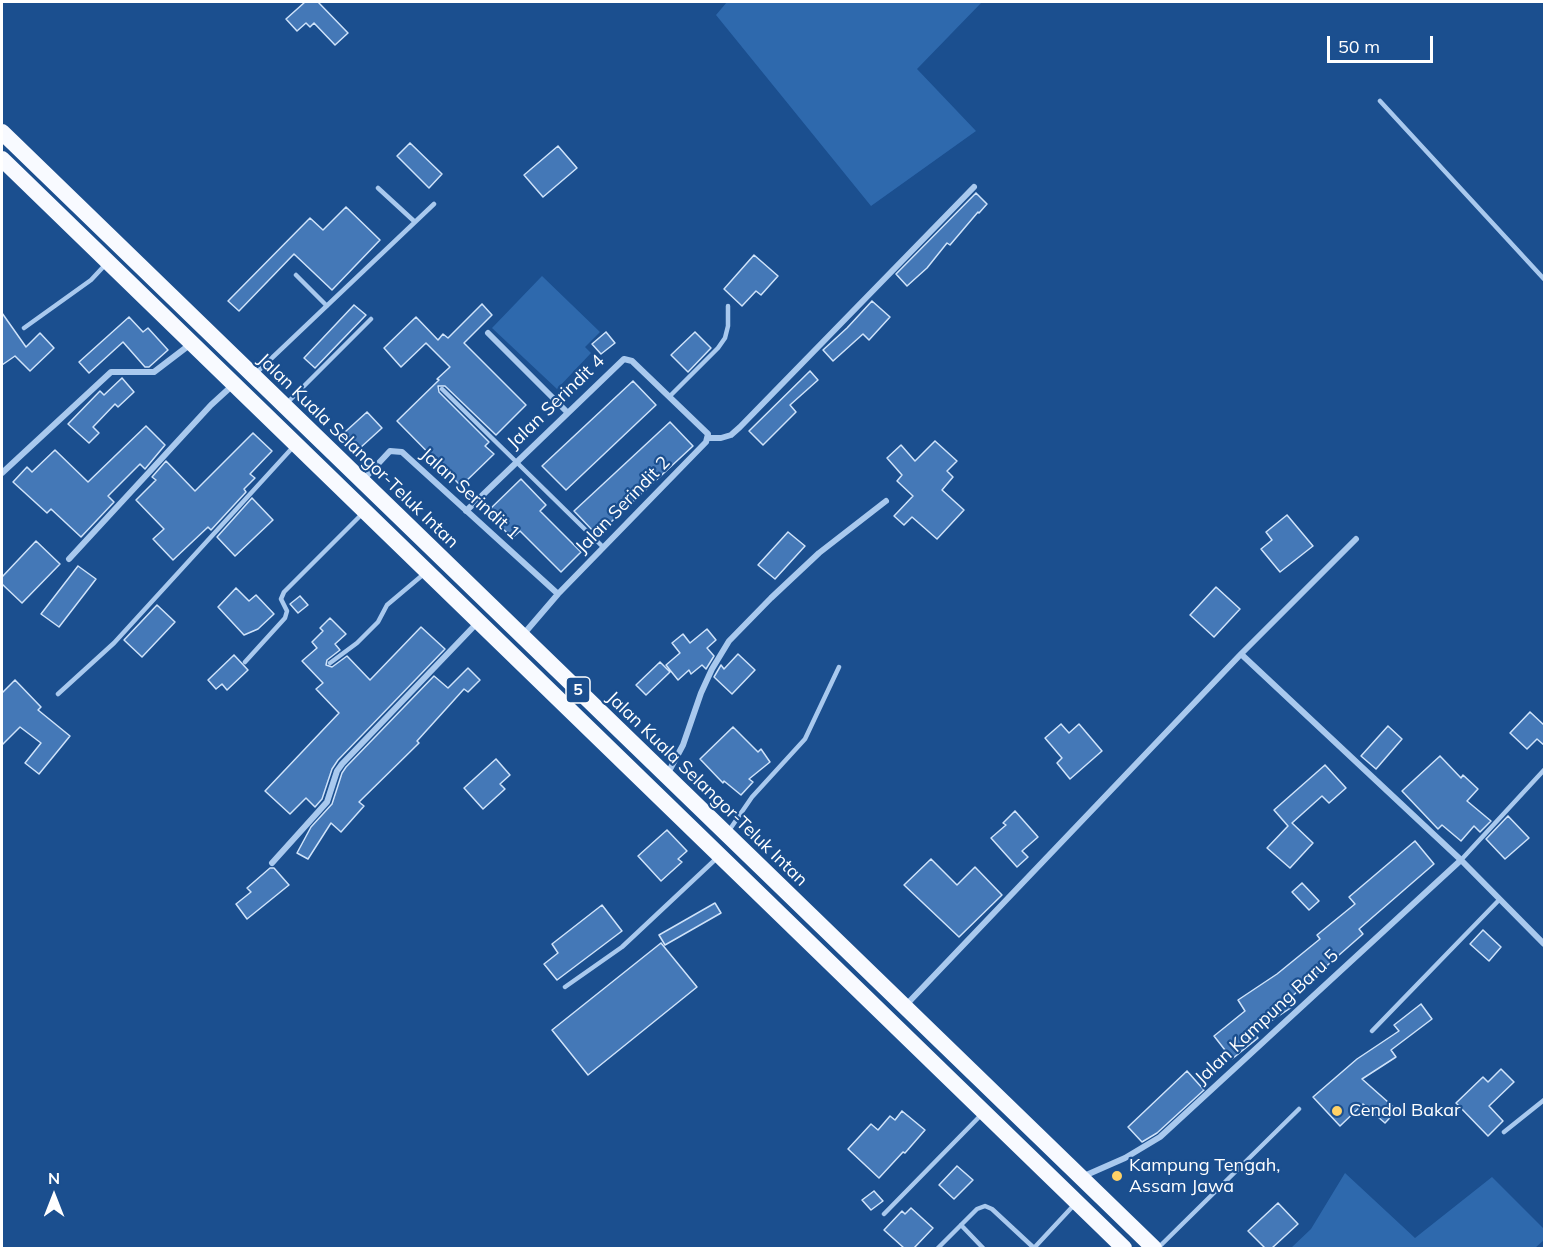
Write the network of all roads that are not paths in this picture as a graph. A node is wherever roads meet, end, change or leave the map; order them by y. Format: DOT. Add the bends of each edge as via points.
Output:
graph roads {
  1 [pos="1380,101"];
  2 [pos="2,132"];
  3 [pos="2,159"];
  4 [pos="974,187"];
  5 [pos="378,188"];
  6 [pos="434,204"];
  7 [pos="415,222"];
  8 [pos="108,262"];
  9 [pos="296,275"];
  10 [pos="1545,279"];
  11 [pos="327,306"];
  12 [pos="728,306"];
  13 [pos="370,319"];
  14 [pos="24,328"];
  15 [pos="488,333"];
  16 [pos="192,343"];
  17 [pos="253,376"];
  18 [pos="235,384"];
  19 [pos="442,389"];
  20 [pos="670,396"];
  21 [pos="284,405"];
  22 [pos="567,412"];
  23 [pos="708,438"];
  24 [pos="296,444"];
  25 [pos="517,461"];
  26 [pos="2,473"];
  27 [pos="362,482"];
  28 [pos="886,501"];
  29 [pos="466,511"];
  30 [pos="365,512"];
  31 [pos="1356,539"];
  32 [pos="603,547"];
  33 [pos="69,559"];
  34 [pos="427,571"];
  35 [pos="558,594"];
  36 [pos="478,621"];
  37 [pos="522,636"];
  38 [pos="1241,654"];
  39 [pos="245,662"];
  40 [pos="330,663"];
  41 [pos="839,667"];
  42 [pos="58,694"];
  43 [pos="1545,770"];
  44 [pos="666,776"];
  45 [pos="726,834"];
  46 [pos="720,856"];
  47 [pos="1461,860"];
  48 [pos="272,863"];
  49 [pos="1499,900"];
  50 [pos="1545,944"];
  51 [pos="565,987"];
  52 [pos="904,1007"];
  53 [pos="1372,1031"];
  54 [pos="1545,1100"];
  55 [pos="1299,1109"];
  56 [pos="984,1112"];
  57 [pos="1504,1132"];
  58 [pos="1081,1177"];
  59 [pos="1076,1202"];
  60 [pos="884,1214"];
  61 [pos="962,1225"];
  62 [pos="938,1248"];
  63 [pos="983,1248"];
  64 [pos="1124,1248"];
  65 [pos="1156,1248"];
  1 -- 10 [label="lane"];
  2 -- 17 [label="highway, Jalan Kuala Selangor-Teluk Intan / 5"];
  3 -- 8 [label="highway, Jalan Kuala Selangor-Teluk Intan / 5"];
  4 -- 23 [label="street" via="740,427 731,435"];
  5 -- 7 [label="lane"];
  6 -- 7 [label="lane"];
  7 -- 11 [label="lane"];
  8 -- 14 [label="lane" via="91,280"];
  8 -- 16 [label="highway, Jalan Kuala Selangor-Teluk Intan / 5"];
  9 -- 11 [label="lane"];
  11 -- 17 [label="lane"];
  12 -- 20 [label="lane" via="725,338"];
  13 -- 21 [label="lane"];
  15 -- 22 [label="street"];
  16 -- 18 [label="highway, Jalan Kuala Selangor-Teluk Intan / 5"];
  16 -- 26 [label="street" via="154,372 111,372"];
  17 -- 21 [label="highway, Jalan Kuala Selangor-Teluk Intan / 5"];
  18 -- 24 [label="highway, Jalan Kuala Selangor-Teluk Intan / 5"];
  18 -- 33 [label="street"];
  19 -- 25 [label="lane"];
  20 -- 22 [label="street, Jalan Serindit 4" via="624,358"];
  20 -- 23 [label="street" via="705,430"];
  21 -- 27 [label="highway, Jalan Kuala Selangor-Teluk Intan / 5"];
  22 -- 25 [label="street, Jalan Serindit 4"];
  23 -- 32 [label="street, Jalan Serindit 2"];
  24 -- 30 [label="highway, Jalan Kuala Selangor-Teluk Intan / 5"];
  24 -- 42 [label="lane" via="114,643"];
  25 -- 29 [label="street, Jalan Serindit 4"];
  25 -- 32 [label="lane"];
  27 -- 29 [label="street, Jalan Serindit 1" via="390,450 398,450"];
  27 -- 37 [label="highway, Jalan Kuala Selangor-Teluk Intan / 5"];
  28 -- 44 [label="street" via="819,553 729,642 712,669 683,745"];
  29 -- 35 [label="street, Jalan Serindit 1"];
  30 -- 34 [label="highway, Jalan Kuala Selangor-Teluk Intan / 5"];
  30 -- 39 [label="lane" via="284,592 281,599 287,611 285,618"];
  31 -- 38 [label="street"];
  32 -- 35 [label="street, Jalan Serindit 2"];
  34 -- 36 [label="highway, Jalan Kuala Selangor-Teluk Intan / 5"];
  34 -- 40 [label="lane" via="387,605 378,622 357,643"];
  35 -- 37 [label="street, Jalan Serindit 2"];
  36 -- 46 [label="highway, Jalan Kuala Selangor-Teluk Intan / 5"];
  36 -- 48 [label="street" via="342,764 327,802"];
  37 -- 44 [label="highway, Jalan Kuala Selangor-Teluk Intan / 5"];
  38 -- 47 [label="street"];
  38 -- 52 [label="street"];
  41 -- 45 [label="lane" via="805,739 758,789"];
  43 -- 47 [label="lane"];
  44 -- 45 [label="highway, Jalan Kuala Selangor-Teluk Intan / 5"];
  45 -- 52 [label="highway, Jalan Kuala Selangor-Teluk Intan / 5"];
  46 -- 51 [label="lane" via="622,947"];
  46 -- 56 [label="highway, Jalan Kuala Selangor-Teluk Intan / 5"];
  47 -- 49 [label="street"];
  47 -- 58 [label="street, Jalan Kampung Baru 5" via="1160,1137"];
  49 -- 50 [label="street"];
  49 -- 53 [label="lane"];
  52 -- 58 [label="highway, Jalan Kuala Selangor-Teluk Intan / 5"];
  54 -- 57 [label="lane"];
  55 -- 65 [label="lane"];
  56 -- 59 [label="highway, Jalan Kuala Selangor-Teluk Intan / 5"];
  56 -- 60 [label="lane"];
  58 -- 65 [label="highway, Jalan Kuala Selangor-Teluk Intan / 5"];
  59 -- 61 [label="lane" via="1034,1248 989,1206 977,1209"];
  59 -- 64 [label="highway, Jalan Kuala Selangor-Teluk Intan / 5"];
  61 -- 62 [label="lane"];
  61 -- 63 [label="lane"];
}
